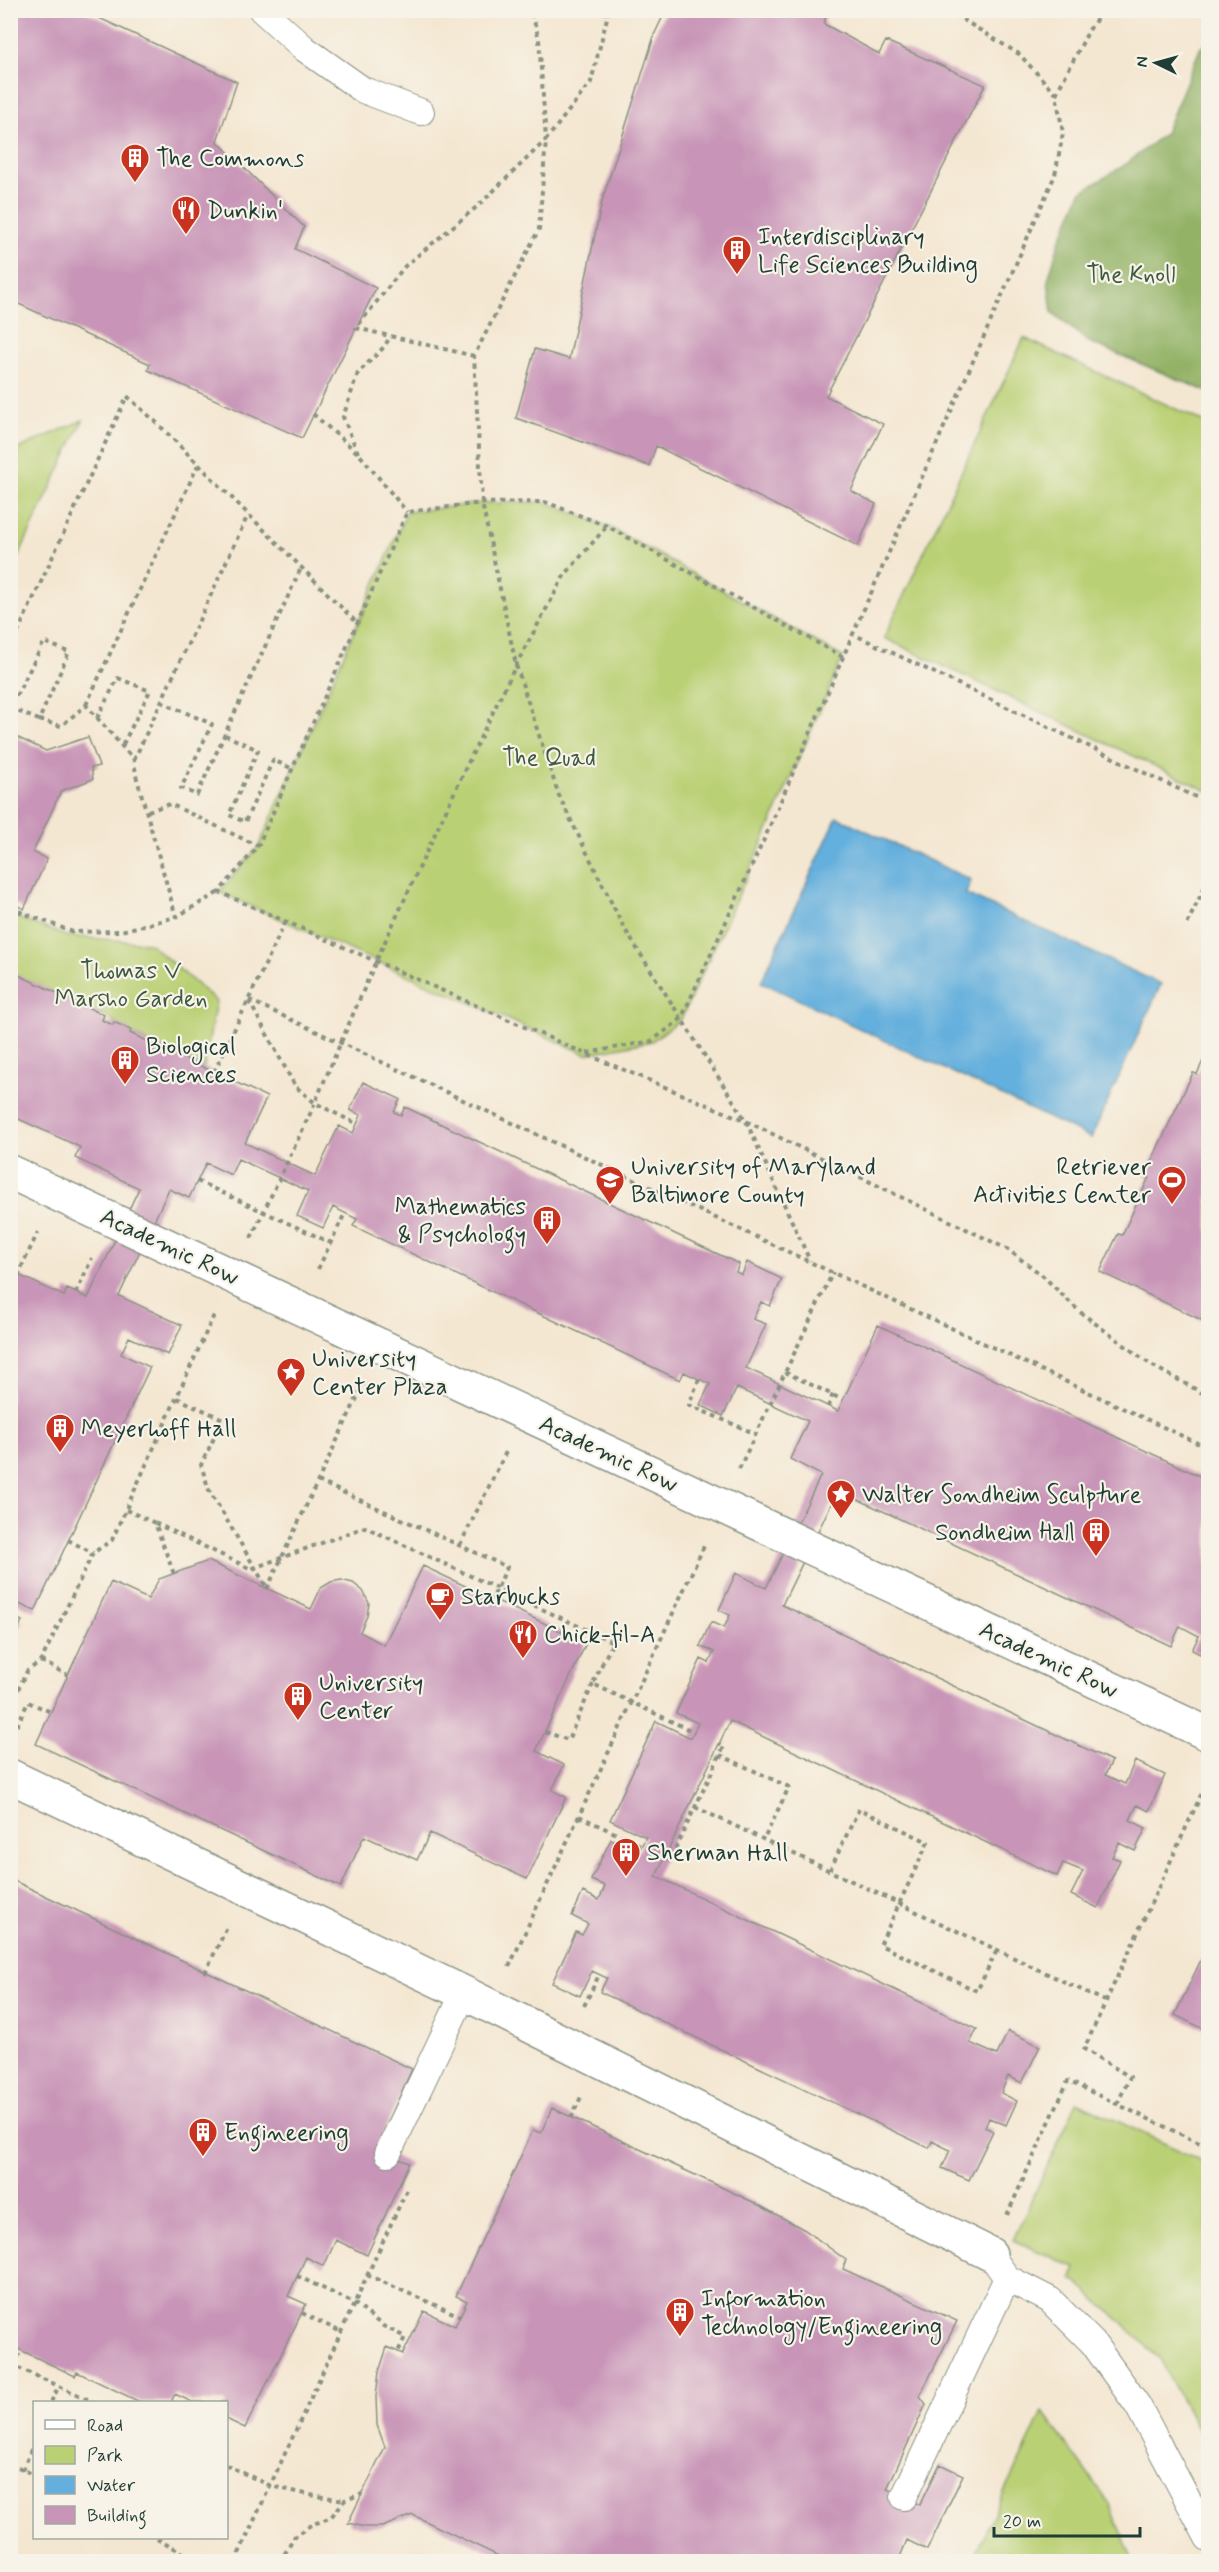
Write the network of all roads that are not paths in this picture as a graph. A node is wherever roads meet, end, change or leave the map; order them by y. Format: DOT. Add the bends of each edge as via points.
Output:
graph roads {
  1 [pos="262,10"];
  2 [pos="421,112"];
  3 [pos="10,1172"];
  4 [pos="1209,1734"];
  5 [pos="10,1776"];
  6 [pos="465,1993"];
  7 [pos="388,2153"];
  8 [pos="998,2266"];
  9 [pos="904,2497"];
  10 [pos="1209,2538"];
  1 -- 2 [label="lane" via="305,49 363,90"];
  3 -- 4 [label="street, Academic Row"];
  5 -- 6 [label="street"];
  6 -- 7 [label="lane"];
  6 -- 8 [label="street"];
  8 -- 9 [label="lane"];
  8 -- 10 [label="lane" via="1050,2300 1093,2343 1138,2406"];
}
